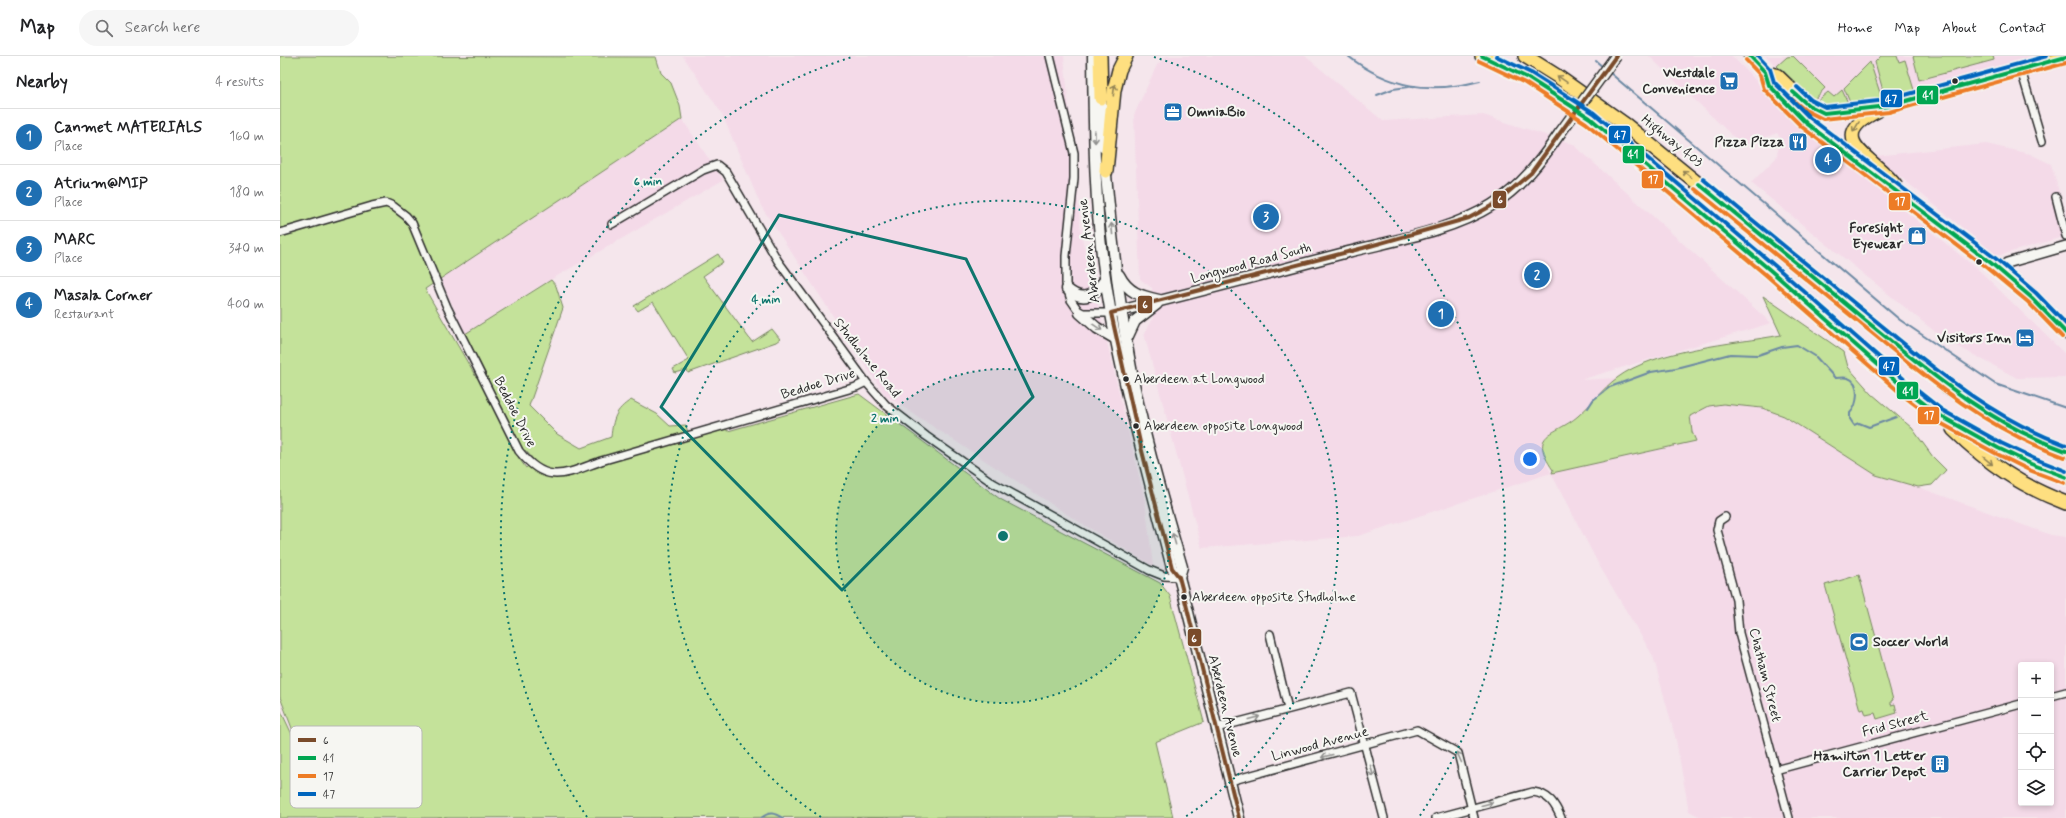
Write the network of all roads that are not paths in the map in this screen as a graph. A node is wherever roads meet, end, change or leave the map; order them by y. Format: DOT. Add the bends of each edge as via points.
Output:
graph roads {
  1 [pos="1050,56"];
  2 [pos="1092,56"];
  3 [pos="1100,56"];
  4 [pos="1126,56"];
  5 [pos="1482,56"];
  6 [pos="1524,56"];
  7 [pos="1616,56"];
  8 [pos="1750,56"];
  9 [pos="2066,57"];
  10 [pos="2021,70"];
  11 [pos="1765,72"];
  12 [pos="1101,98"];
  13 [pos="1888,106"];
  14 [pos="2042,141"];
  15 [pos="1106,171"];
  16 [pos="1904,197"];
  17 [pos="2056,197"];
  18 [pos="612,224"];
  19 [pos="280,233"];
  20 [pos="2066,236"];
  21 [pos="2066,246"];
  22 [pos="1116,268"];
  23 [pos="2000,270"];
  24 [pos="1105,280"];
  25 [pos="1067,289"];
  26 [pos="1162,301"];
  27 [pos="1123,310"];
  28 [pos="1080,313"];
  29 [pos="1111,313"];
  30 [pos="2066,333"];
  31 [pos="1127,338"];
  32 [pos="1116,339"];
  33 [pos="866,382"];
  34 [pos="1939,415"];
  35 [pos="2017,429"];
  36 [pos="2066,442"];
  37 [pos="2066,451"];
  38 [pos="2066,477"];
  39 [pos="2066,503"];
  40 [pos="1725,517"];
  41 [pos="1179,577"];
  42 [pos="1270,634"];
  43 [pos="2066,692"];
  44 [pos="2054,695"];
  45 [pos="2018,705"];
  46 [pos="1288,709"];
  47 [pos="1216,728"];
  48 [pos="1365,746"];
  49 [pos="1775,770"];
  50 [pos="1230,781"];
  51 [pos="1471,808"];
  52 [pos="1239,818"];
  53 [pos="1384,818"];
  54 [pos="1436,818"];
  55 [pos="1474,818"];
  56 [pos="1561,818"];
  57 [pos="1789,818"];
  1 -- 25 [label="street" via="1074,153 1066,256"];
  2 -- 24 [label="main road, Aberdeen Avenue, one-way" via="1096,189"];
  3 -- 12 [label="highway"];
  15 -- 4 [label="highway, one-way" via="1114,90 1118,70"];
  5 -- 34 [label="highway" via="1528,78 1590,118"];
  35 -- 6 [label="highway, Highway 403, one-way" via="1973,404 1928,373 1626,125"];
  7 -- 26 [label="main road, Longwood Road South, bridge" via="1543,157 1521,183 1493,205 1469,218"];
  8 -- 11 [label="main road"];
  9 -- 10 [label="main road"];
  10 -- 13 [label="main road"];
  10 -- 14 [label="street"];
  11 -- 13 [label="main road" via="1777,75 1804,103 1824,113"];
  11 -- 16 [label="main road" via="1769,85 1806,123"];
  12 -- 15 [label="main road, Aberdeen Avenue"];
  13 -- 16 [label="main road, one-way" via="1861,119 1853,131 1853,141 1858,150 1889,176"];
  22 -- 15 [label="main road, Aberdeen Avenue, one-way"];
  16 -- 23 [label="main road"];
  17 -- 20 [label="street"];
  18 -- 33 [label="street, Studholme Road" via="703,170 717,165 726,172 778,261"];
  19 -- 33 [label="street, Beddoe Drive" via="386,203 400,211 412,223 447,307 519,451 538,471 553,475"];
  21 -- 23 [label="street" via="2007,262"];
  22 -- 26 [label="main road" via="1134,294"];
  22 -- 27 [label="main road, Aberdeen Avenue"];
  23 -- 30 [label="main road"];
  24 -- 25 [label="main road" via="1096,292 1088,296 1074,295"];
  24 -- 29 [label="main road, Aberdeen Avenue"];
  25 -- 28 [label="street"];
  26 -- 27 [label="main road, Longwood Road South"];
  26 -- 31 [label="main road" via="1135,321"];
  27 -- 29 [label="main road, Longwood Road South"];
  27 -- 31 [label="main road, Aberdeen Avenue"];
  28 -- 29 [label="street, Longwood Road South"];
  28 -- 32 [label="main road, one-way" via="1096,328"];
  29 -- 32 [label="main road, Aberdeen Avenue"];
  41 -- 31 [label="main road, Aberdeen Avenue, one-way" via="1182,567 1138,404"];
  32 -- 41 [label="main road, Aberdeen Avenue" via="1172,568"];
  33 -- 41 [label="street, Studholme Road" via="886,405 993,483 1149,570 1164,576"];
  34 -- 38 [label="highway" via="1998,448 2037,467"];
  34 -- 39 [label="highway, one-way" via="1996,467 2018,482"];
  35 -- 36 [label="highway"];
  35 -- 37 [label="highway, Highway 403"];
  40 -- 49 [label="street, Chatham Street" via="1719,521 1717,530 1736,600 1739,633"];
  41 -- 47 [label="main road, Aberdeen Avenue"];
  42 -- 46 [label="street"];
  43 -- 44 [label="street"];
  45 -- 49 [label="street, Frid Street"];
  47 -- 46 [label="street, one-way"];
  46 -- 48 [label="street" via="1351,693"];
  47 -- 50 [label="main road, Aberdeen Avenue"];
  48 -- 50 [label="street, Linwood Avenue, one-way"];
  51 -- 48 [label="street, Linwood Avenue, one-way" via="1458,753 1417,730"];
  48 -- 53 [label="street, one-way"];
  49 -- 57 [label="street, Chatham Street"];
  50 -- 52 [label="main road, Aberdeen Avenue"];
  51 -- 54 [label="street"];
  51 -- 55 [label="street"];
  51 -- 56 [label="street, one-way" via="1533,792 1542,793 1556,805"];
}
